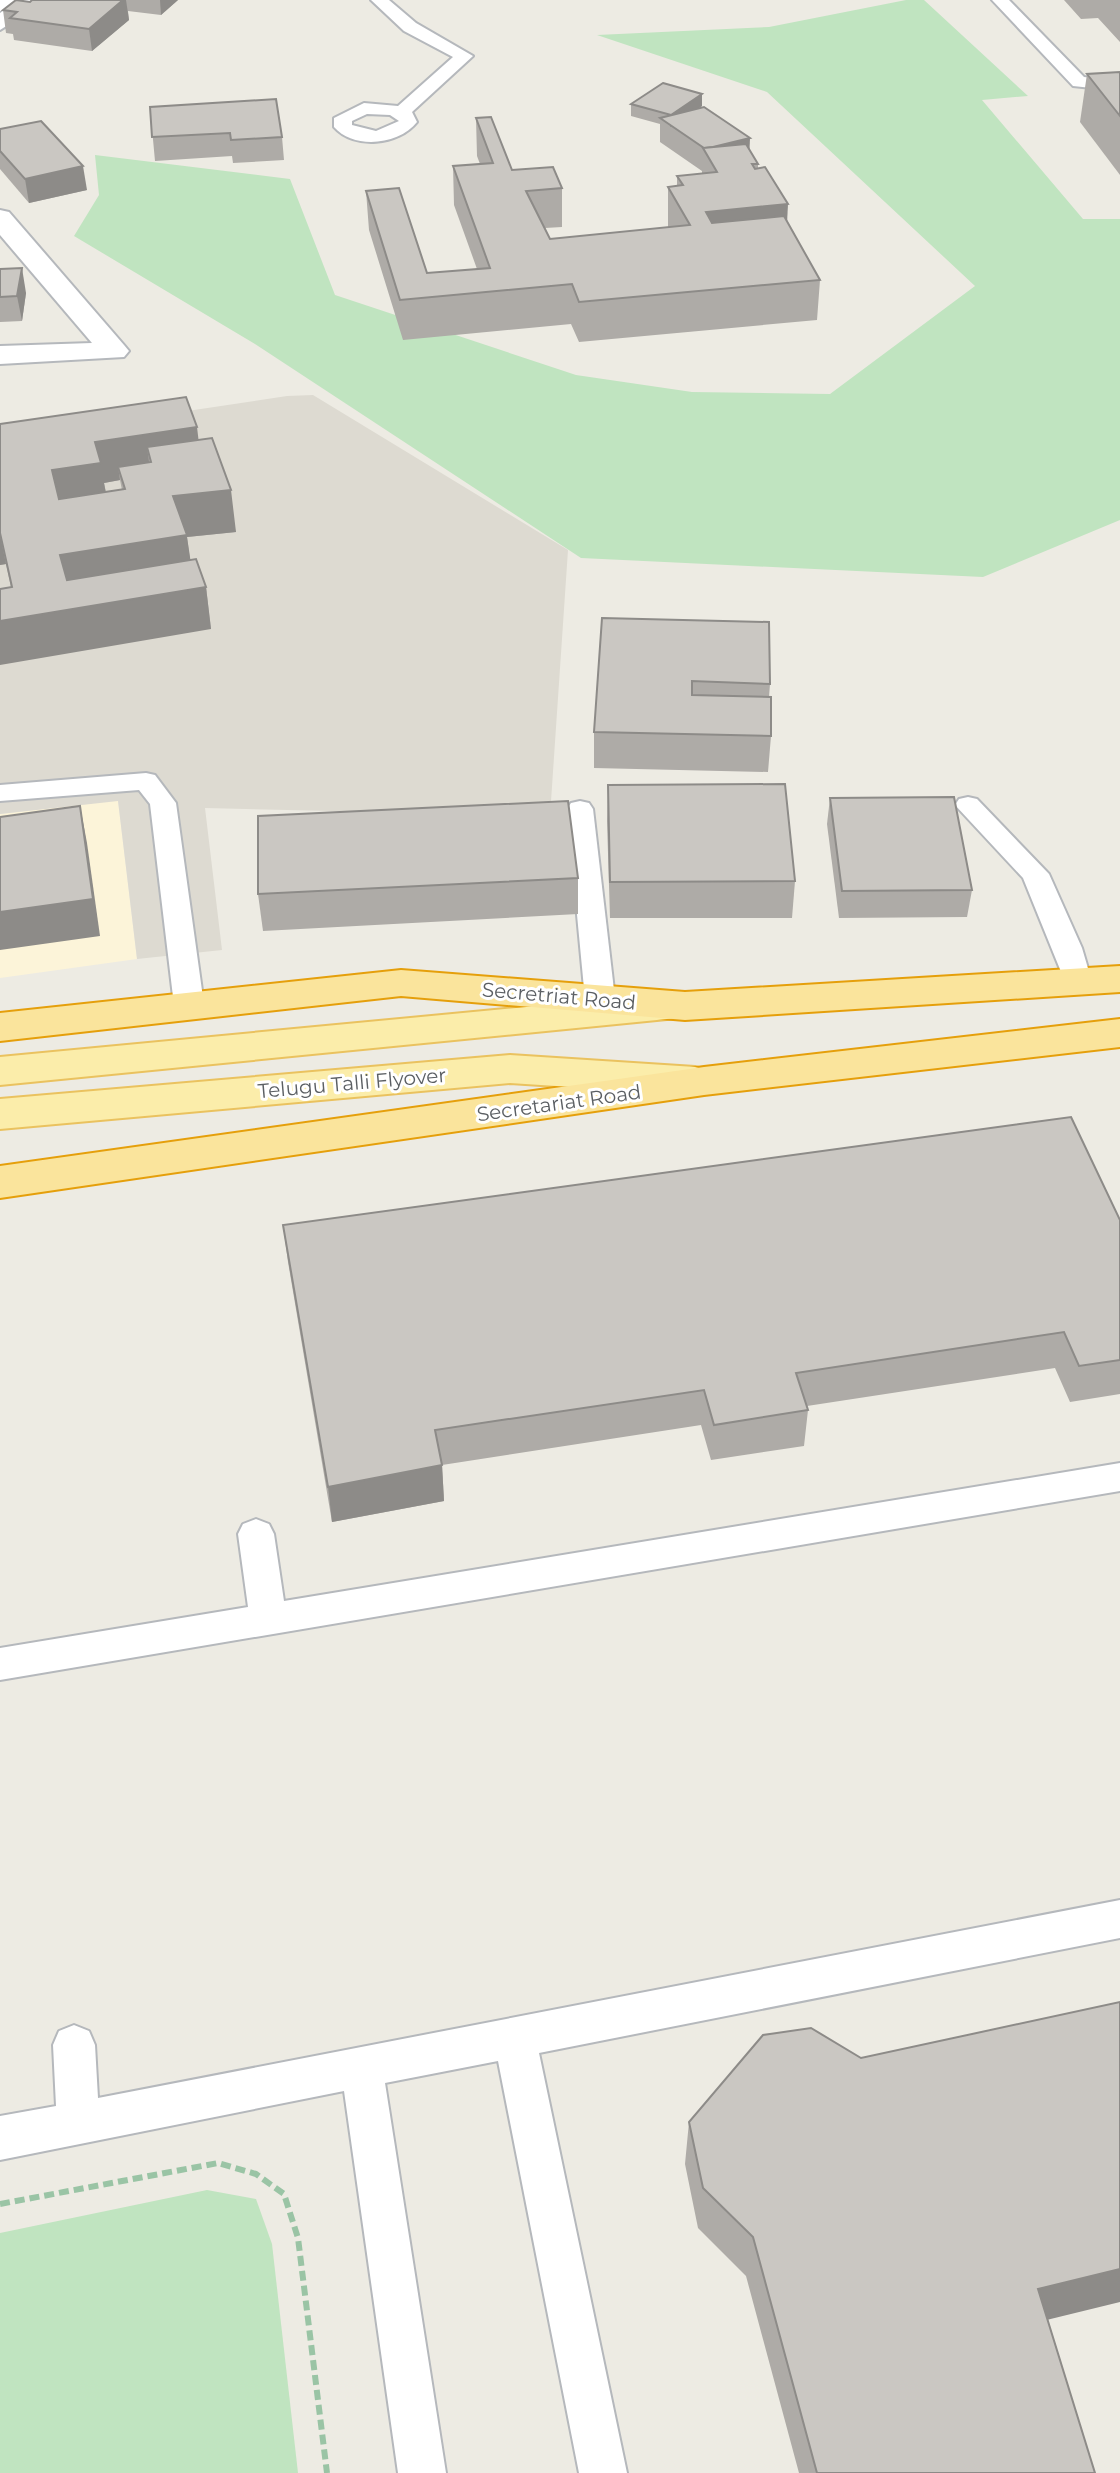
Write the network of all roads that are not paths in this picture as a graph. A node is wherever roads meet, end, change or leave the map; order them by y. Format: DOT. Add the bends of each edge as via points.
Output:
graph roads {
  1 [pos="379,0"];
  2 [pos="1000,0"];
  3 [pos="33,2"];
  4 [pos="0,4"];
  5 [pos="0,23"];
  6 [pos="1120,86"];
  7 [pos="1120,102"];
  8 [pos="1092,103"];
  9 [pos="401,113"];
  10 [pos="0,219"];
  11 [pos="0,355"];
  12 [pos="0,793"];
  13 [pos="968,805"];
  14 [pos="580,809"];
  15 [pos="1120,979"];
  16 [pos="1078,982"];
  17 [pos="600,999"];
  18 [pos="189,1005"];
  19 [pos="685,1006"];
  20 [pos="0,1027"];
  21 [pos="1120,1033"];
  22 [pos="0,1071"];
  23 [pos="704,1081"];
  24 [pos="0,1114"];
  25 [pos="0,1182"];
  26 [pos="1120,1477"];
  27 [pos="256,1534"];
  28 [pos="268,1619"];
  29 [pos="0,1664"];
  30 [pos="1120,1919"];
  31 [pos="515,2040"];
  32 [pos="74,2045"];
  33 [pos="362,2070"];
  34 [pos="78,2123"];
  35 [pos="0,2138"];
  36 [pos="422,2473"];
  37 [pos="603,2473"];
  1 -- 9 [label="lane" via="410,27 464,56"];
  2 -- 6 [label="lane" via="1079,82"];
  3 -- 4 [label="street"];
  3 -- 5 [label="street"];
  7 -- 8 [label="lane"];
  10 -- 11 [label="street" via="114,351"];
  12 -- 18 [label="lane" via="146,781 163,803"];
  13 -- 16 [label="lane" via="1035,874"];
  14 -- 17 [label="lane"];
  15 -- 16 [label="highway, Secretriat Road"];
  16 -- 19 [label="highway, Secretriat Road"];
  17 -- 18 [label="highway, Secretriat Road" via="401,983"];
  17 -- 19 [label="highway, Secretriat Road"];
  18 -- 20 [label="highway, Secretriat Road"];
  19 -- 22 [label="main road"];
  21 -- 23 [label="highway, Secretariat Road"];
  23 -- 24 [label="main road, Telugu Talli Flyover" via="510,1069"];
  23 -- 25 [label="highway, Secretariat Road"];
  26 -- 28 [label="lane"];
  27 -- 28 [label="lane"];
  28 -- 29 [label="lane"];
  30 -- 31 [label="lane"];
  31 -- 33 [label="lane"];
  31 -- 37 [label="lane"];
  32 -- 34 [label="lane"];
  33 -- 34 [label="lane"];
  33 -- 36 [label="lane"];
  34 -- 35 [label="lane"];
}
